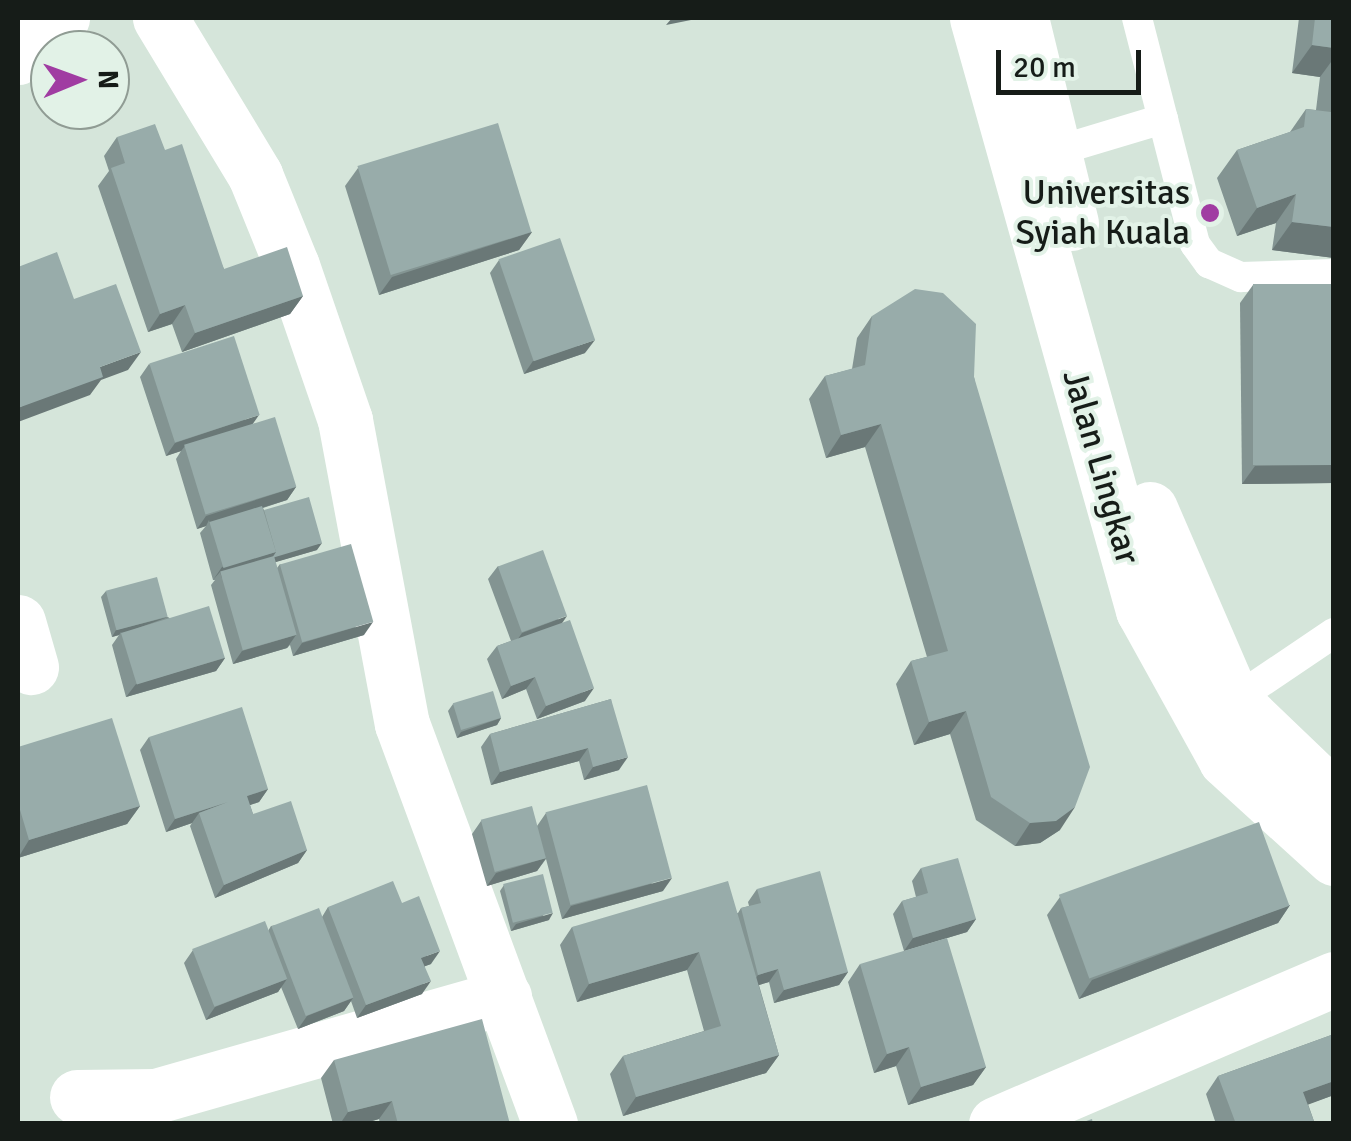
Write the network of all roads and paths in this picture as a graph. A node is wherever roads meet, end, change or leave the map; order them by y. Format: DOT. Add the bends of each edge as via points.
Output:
graph roads {
  1 [pos="62,18"];
  2 [pos="160,18"];
  3 [pos="976,18"];
  4 [pos="1021,18"];
  5 [pos="1137,18"];
  6 [pos="18,57"];
  7 [pos="1163,119"];
  8 [pos="1053,152"];
  9 [pos="1334,274"];
  10 [pos="1334,633"];
  11 [pos="1233,700"];
  12 [pos="1334,798"];
  13 [pos="1334,858"];
  14 [pos="1334,979"];
  15 [pos="504,997"];
  16 [pos="77,1097"];
  17 [pos="550,1124"];
  18 [pos="996,1124"];
  1 -- 6 [label="street"];
  2 -- 15 [label="street" via="254,175 292,266 345,420 402,724"];
  3 -- 13 [label="street, Jalan Lingkar" via="1143,610 1226,760"];
  4 -- 8 [label="street"];
  5 -- 7 [label="lane"];
  7 -- 8 [label="lane"];
  7 -- 9 [label="lane" via="1195,244 1209,263 1242,276"];
  8 -- 11 [label="street" via="1156,531"];
  10 -- 11 [label="lane"];
  11 -- 12 [label="street"];
  14 -- 18 [label="street"];
  15 -- 16 [label="street" via="156,1096"];
  15 -- 17 [label="street"];
}
